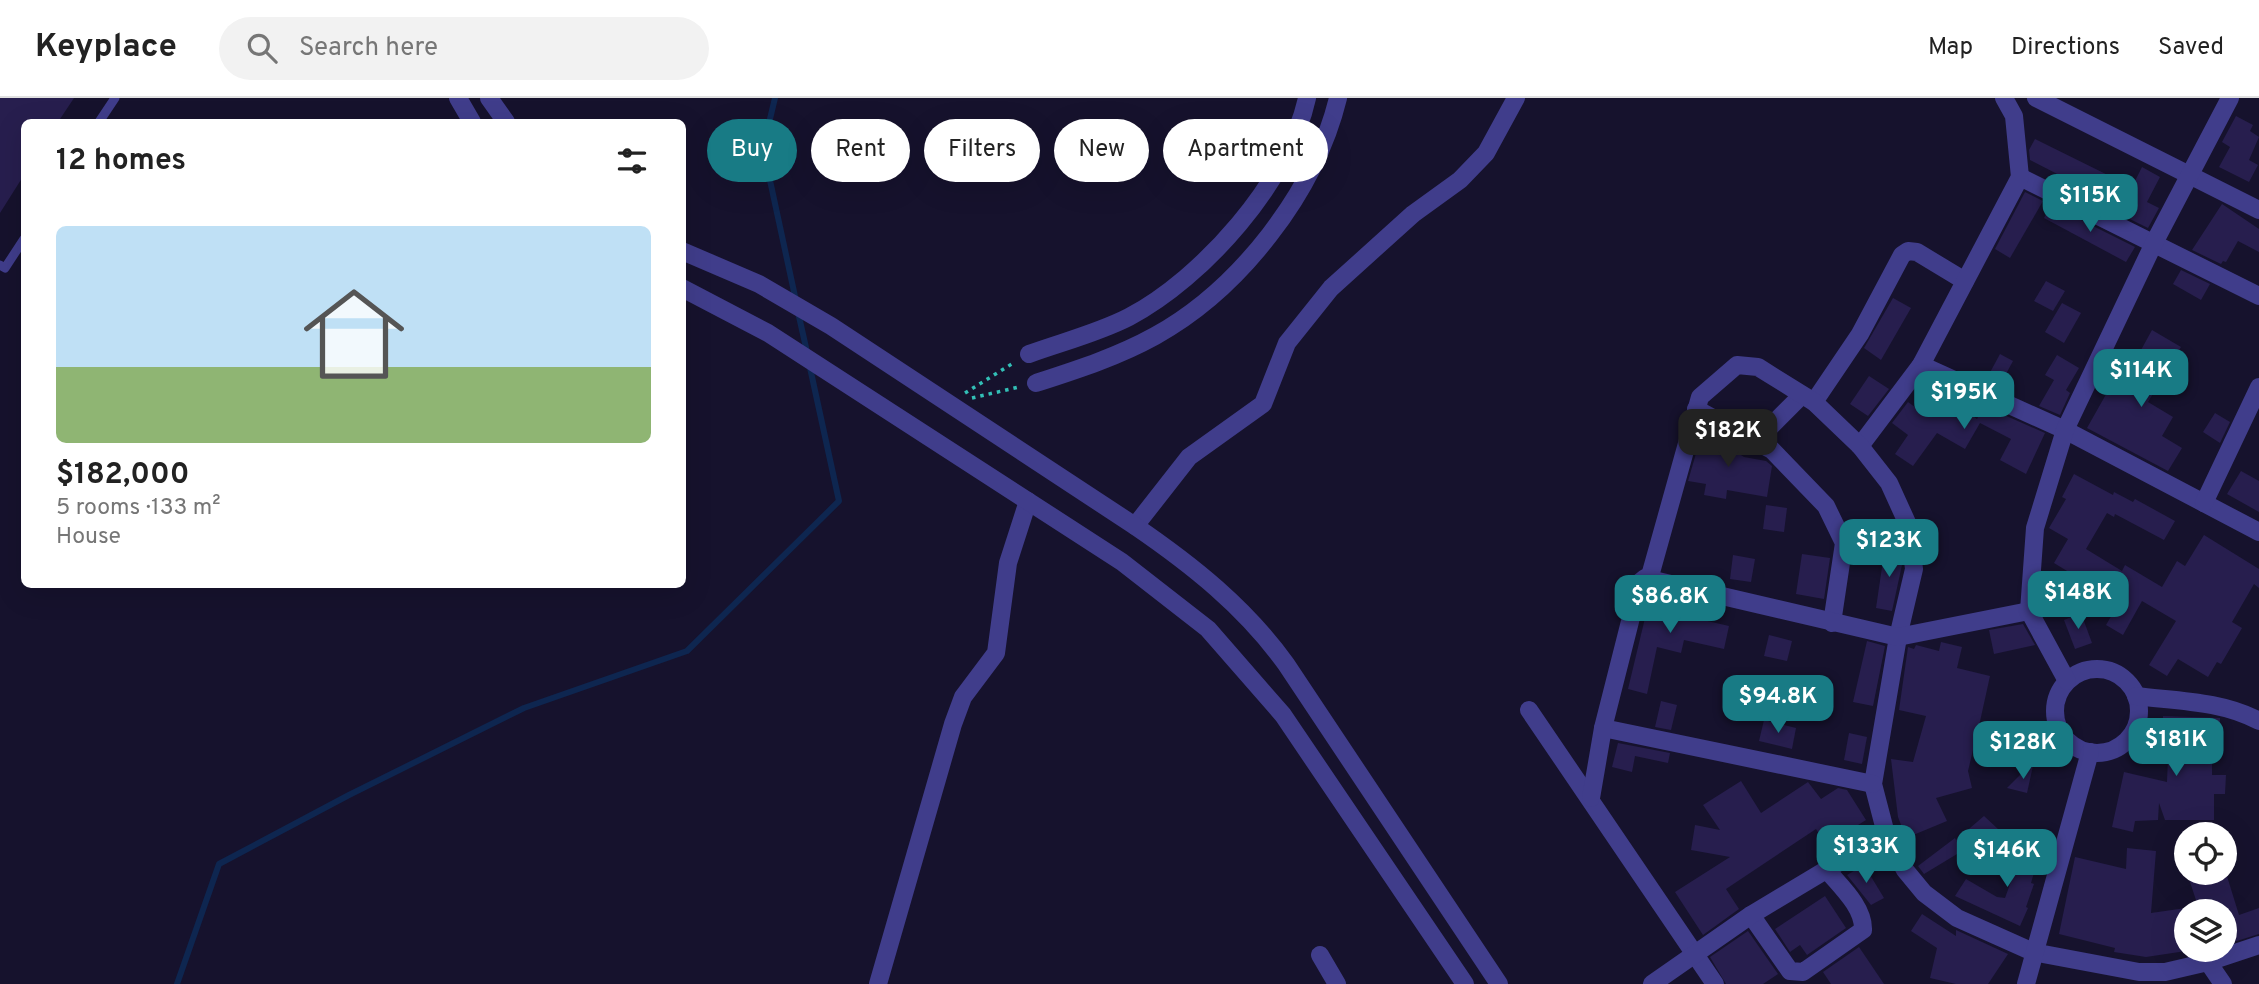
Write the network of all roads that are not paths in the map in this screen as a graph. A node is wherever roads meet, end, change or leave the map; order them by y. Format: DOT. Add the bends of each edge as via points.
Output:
graph roads {
  1 [pos="115,98"];
  2 [pos="458,98"];
  3 [pos="489,98"];
  4 [pos="1307,98"];
  5 [pos="1338,98"];
  6 [pos="1516,98"];
  7 [pos="2004,98"];
  8 [pos="2230,98"];
  9 [pos="2045,100"];
  10 [pos="101,119"];
  11 [pos="470,119"];
  12 [pos="504,119"];
  13 [pos="2189,175"];
  14 [pos="2020,177"];
  15 [pos="2259,210"];
  16 [pos="2154,243"];
  17 [pos="21,244"];
  18 [pos="686,253"];
  19 [pos="0,265"];
  20 [pos="1965,281"];
  21 [pos="686,290"];
  22 [pos="2259,296"];
  23 [pos="1029,354"];
  24 [pos="1922,365"];
  25 [pos="1036,383"];
  26 [pos="2259,387"];
  27 [pos="1808,398"];
  28 [pos="1696,409"];
  29 [pos="2064,430"];
  30 [pos="1756,442"];
  31 [pos="1860,446"];
  32 [pos="1028,501"];
  33 [pos="2204,503"];
  34 [pos="1135,526"];
  35 [pos="2259,532"];
  36 [pos="1650,576"];
  37 [pos="2029,611"];
  38 [pos="1832,623"];
  39 [pos="1898,638"];
  40 [pos="2067,681"];
  41 [pos="2136,696"];
  42 [pos="1529,710"];
  43 [pos="2259,721"];
  44 [pos="1603,728"];
  45 [pos="2090,752"];
  46 [pos="1873,784"];
  47 [pos="1591,798"];
  48 [pos="1886,834"];
  49 [pos="1826,869"];
  50 [pos="1751,915"];
  51 [pos="2259,945"];
  52 [pos="2033,952"];
  53 [pos="2237,952"];
  54 [pos="1694,953"];
  55 [pos="1320,955"];
  56 [pos="2208,962"];
  57 [pos="878,984"];
  58 [pos="1337,984"];
  59 [pos="1465,984"];
  60 [pos="1499,984"];
  61 [pos="1652,984"];
  62 [pos="1715,984"];
  63 [pos="2026,984"];
  64 [pos="2223,984"];
  1 -- 10 [label="lane"];
  2 -- 11 [label="street"];
  3 -- 12 [label="street"];
  4 -- 23 [label="street" via="1282,160 1246,217 1188,277 1129,317"];
  5 -- 25 [label="street" via="1330,131 1305,185 1265,240 1208,301 1155,336"];
  6 -- 34 [label="street" via="1486,153 1460,180 1413,214 1331,288 1287,342 1263,404 1189,457"];
  7 -- 14 [label="street" via="2014,116"];
  8 -- 13 [label="street"];
  9 -- 13 [label="street"];
  13 -- 15 [label="street"];
  13 -- 16 [label="street"];
  14 -- 16 [label="street"];
  14 -- 20 [label="street"];
  16 -- 22 [label="street"];
  16 -- 29 [label="street"];
  17 -- 19 [label="lane" via="5,268"];
  18 -- 34 [label="street" via="759,284 831,326"];
  20 -- 24 [label="street"];
  20 -- 27 [label="street" via="1916,253 1902,255 1860,334"];
  21 -- 32 [label="street" via="768,333"];
  24 -- 29 [label="street"];
  24 -- 31 [label="street"];
  26 -- 33 [label="street"];
  27 -- 28 [label="street" via="1758,366 1737,365 1700,397"];
  27 -- 30 [label="street"];
  27 -- 31 [label="street"];
  28 -- 30 [label="street"];
  28 -- 36 [label="street"];
  29 -- 33 [label="street"];
  29 -- 37 [label="street" via="2035,528"];
  30 -- 38 [label="street" via="1772,450 1826,506 1844,543"];
  31 -- 39 [label="street" via="1889,483 1909,527 1914,569"];
  32 -- 57 [label="street" via="1008,563 996,653 963,697 953,724"];
  32 -- 59 [label="street" via="1122,562 1209,629 1283,715"];
  33 -- 35 [label="street"];
  34 -- 60 [label="street" via="1228,597 1268,639"];
  36 -- 38 [label="street"];
  36 -- 44 [label="street" via="1640,582"];
  37 -- 39 [label="street"];
  37 -- 40 [label="street"];
  38 -- 39 [label="street"];
  39 -- 46 [label="street"];
  40 -- 41 [label="street" via="2081,671 2097,668 2127,681"];
  40 -- 45 [label="street" via="2054,708 2056,724 2070,742"];
  41 -- 43 [label="street" via="2210,705"];
  41 -- 45 [label="street" via="2139,713 2134,730 2116,748"];
  42 -- 47 [label="street"];
  44 -- 46 [label="street"];
  44 -- 47 [label="street"];
  45 -- 52 [label="street"];
  46 -- 48 [label="street"];
  47 -- 54 [label="street"];
  48 -- 49 [label="street"];
  48 -- 52 [label="street" via="1905,870 1924,893 1957,919"];
  49 -- 50 [label="street"];
  49 -- 50 [label="street" via="1861,915 1863,930 1803,972 1786,967"];
  50 -- 54 [label="street"];
  51 -- 53 [label="street"];
  52 -- 56 [label="street" via="2139,972 2165,972"];
  52 -- 63 [label="street"];
  54 -- 61 [label="street"];
  54 -- 62 [label="street"];
  55 -- 58 [label="street"];
  56 -- 64 [label="street"];
}
